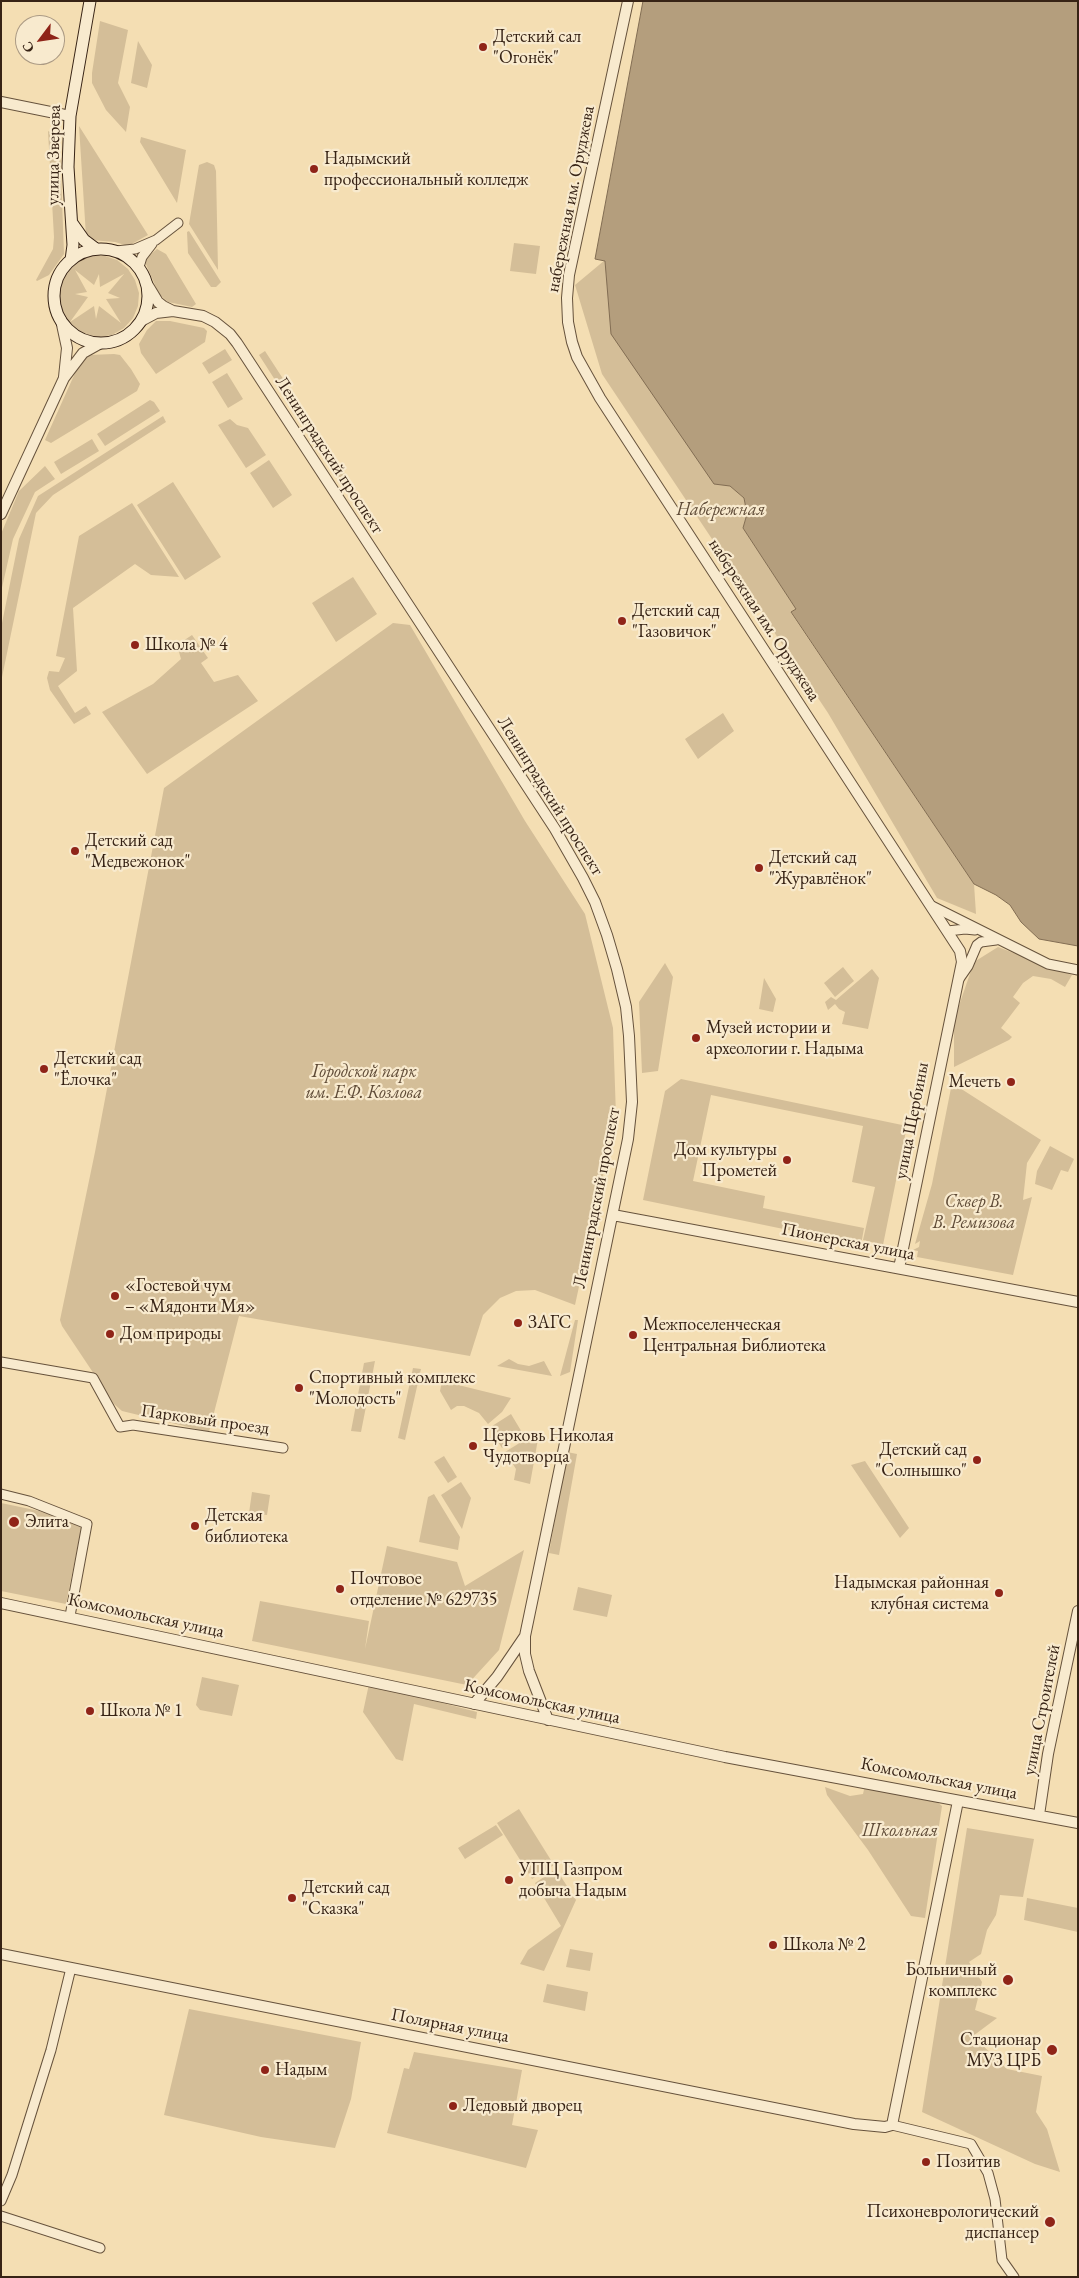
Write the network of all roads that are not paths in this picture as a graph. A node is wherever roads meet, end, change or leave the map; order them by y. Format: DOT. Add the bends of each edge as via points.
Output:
graph roads {
  1 [pos="90,1"];
  2 [pos="628,1"];
  3 [pos="1,102"];
  4 [pos="70,116"];
  5 [pos="71,221"];
  6 [pos="178,223"];
  7 [pos="156,240"];
  8 [pos="96,249"];
  9 [pos="116,251"];
  10 [pos="71,260"];
  11 [pos="139,267"];
  12 [pos="146,282"];
  13 [pos="173,311"];
  14 [pos="60,320"];
  15 [pos="141,321"];
  16 [pos="101,343"];
  17 [pos="64,378"];
  18 [pos="1,514"];
  19 [pos="932,906"];
  20 [pos="948,931"];
  21 [pos="983,933"];
  22 [pos="998,940"];
  23 [pos="1078,970"];
  24 [pos="958,981"];
  25 [pos="613,1215"];
  26 [pos="899,1268"];
  27 [pos="1078,1302"];
  28 [pos="1,1362"];
  29 [pos="283,1448"];
  30 [pos="1,1494"];
  31 [pos="1,1603"];
  32 [pos="1078,1611"];
  33 [pos="70,1616"];
  34 [pos="525,1636"];
  35 [pos="474,1704"];
  36 [pos="548,1720"];
  37 [pos="958,1801"];
  38 [pos="1039,1815"];
  39 [pos="1078,1823"];
  40 [pos="1,1954"];
  41 [pos="70,1968"];
  42 [pos="892,2125"];
  43 [pos="1,2202"];
  44 [pos="1,2216"];
  45 [pos="100,2248"];
  46 [pos="1014,2277"];
  1 -- 4 [label="main road, улица Зверева"];
  2 -- 19 [label="street, набережная им. Оруджева" via="569,275 568,322 572,342 600,398"];
  3 -- 4 [label="street"];
  4 -- 5 [label="main road, улица Зверева"];
  5 -- 8 [label="main road, улица Зверева" via="84,240"];
  5 -- 10 [label="main road, улица Зверева"];
  6 -- 7 [label="street"];
  7 -- 9 [label="street" via="135,249"];
  7 -- 11 [label="street" via="146,250"];
  8 -- 9 [label="main road"];
  8 -- 10 [label="main road"];
  9 -- 11 [label="main road"];
  10 -- 14 [label="main road" via="55,288"];
  11 -- 12 [label="main road"];
  12 -- 13 [label="street" via="158,302"];
  12 -- 15 [label="main road" via="148,301"];
  13 -- 15 [label="street" via="156,313"];
  13 -- 25 [label="street, Ленинградский проспект" via="203,316 230,334 237,343 535,798 583,878 607,934 626,1007 629,1036 631,1111"];
  14 -- 16 [label="main road" via="78,337"];
  14 -- 17 [label="street" via="67,348"];
  15 -- 16 [label="main road" via="125,337"];
  16 -- 17 [label="street" via="83,353"];
  17 -- 18 [label="street"];
  19 -- 20 [label="street, набережная им. Оруджева"];
  19 -- 21 [label="street"];
  20 -- 21 [label="street" via="965,929"];
  20 -- 24 [label="street, набережная им. Оруджева" via="962,956"];
  21 -- 22 [label="street"];
  22 -- 23 [label="street" via="1048,964"];
  22 -- 24 [label="street" via="977,945"];
  24 -- 26 [label="street, улица Щербины"];
  25 -- 26 [label="street, Пионерская улица"];
  25 -- 34 [label="street, Ленинградский проспект"];
  26 -- 27 [label="street, Пионерская улица"];
  28 -- 29 [label="street, Парковый проезд" via="92,1378 120,1427 133,1425"];
  30 -- 33 [label="street" via="29,1501 87,1524"];
  31 -- 33 [label="street, Комсомольская улица"];
  32 -- 38 [label="street, улица Строителей" via="1048,1754"];
  33 -- 35 [label="street, Комсомольская улица"];
  34 -- 35 [label="street"];
  34 -- 36 [label="street" via="529,1671"];
  35 -- 36 [label="street, Комсомольская улица"];
  36 -- 37 [label="street, Комсомольская улица"];
  37 -- 38 [label="street, Комсомольская улица"];
  37 -- 42 [label="street"];
  38 -- 39 [label="street, Комсомольская улица"];
  40 -- 41 [label="street, Полярная улица"];
  41 -- 42 [label="street, Полярная улица" via="854,2124 876,2128"];
  41 -- 43 [label="street" via="51,2050"];
  42 -- 46 [label="street" via="972,2144 988,2173 995,2199 1002,2260"];
  44 -- 45 [label="street"];
}
